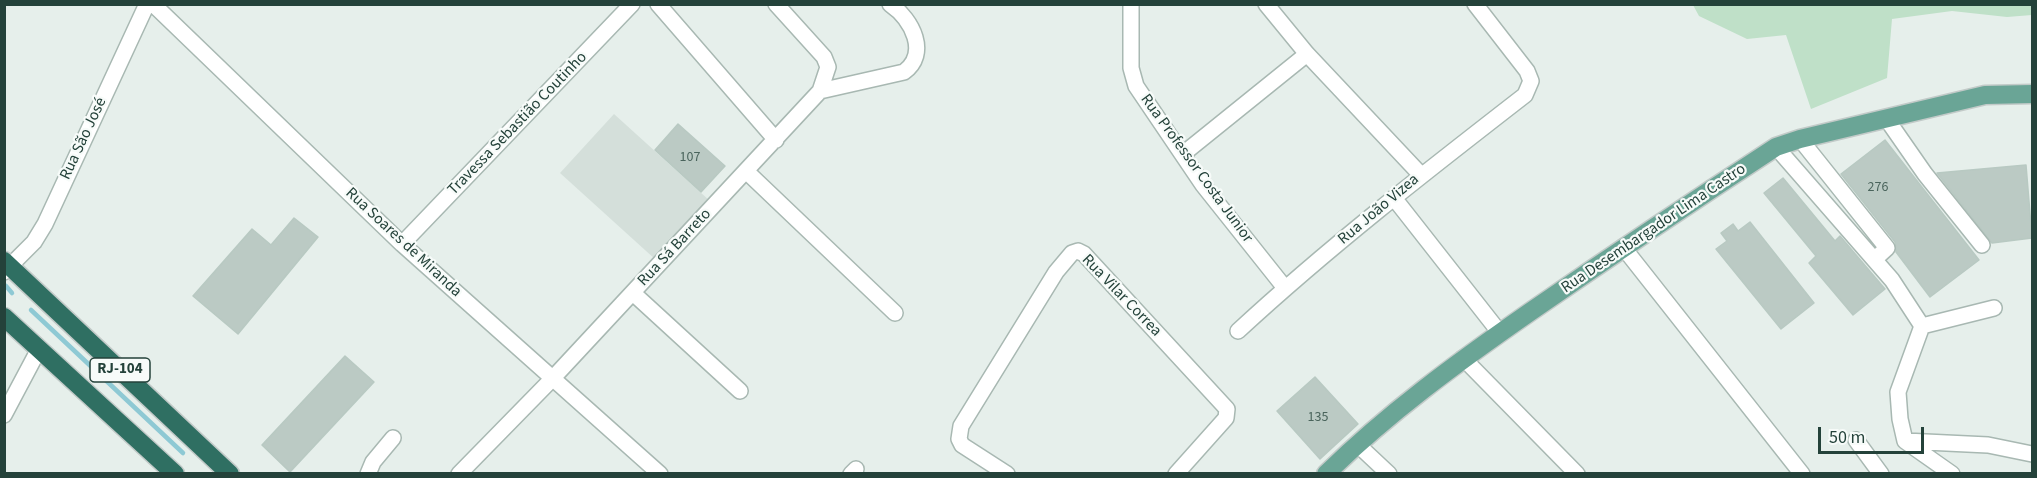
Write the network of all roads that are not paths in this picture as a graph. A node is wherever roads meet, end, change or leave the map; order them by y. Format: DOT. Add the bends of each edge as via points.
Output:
graph roads {
  1 [pos="147,4"];
  2 [pos="153,4"];
  3 [pos="632,4"];
  4 [pos="658,4"];
  5 [pos="890,4"];
  6 [pos="1131,4"];
  7 [pos="1266,4"];
  8 [pos="1475,4"];
  9 [pos="784,7"];
  10 [pos="1306,54"];
  11 [pos="820,91"];
  12 [pos="2032,94"];
  13 [pos="1886,118"];
  14 [pos="1800,139"];
  15 [pos="776,140"];
  16 [pos="1776,147"];
  17 [pos="1182,154"];
  18 [pos="746,171"];
  19 [pos="1421,175"];
  20 [pos="1394,198"];
  21 [pos="402,244"];
  22 [pos="1982,245"];
  23 [pos="1623,247"];
  24 [pos="1875,260"];
  25 [pos="7,266"];
  26 [pos="1285,288"];
  27 [pos="633,293"];
  28 [pos="1994,308"];
  29 [pos="895,313"];
  30 [pos="4,317"];
  31 [pos="1922,326"];
  32 [pos="1238,331"];
  33 [pos="1500,333"];
  34 [pos="39,349"];
  35 [pos="1463,358"];
  36 [pos="553,378"];
  37 [pos="740,391"];
  38 [pos="4,415"];
  39 [pos="393,438"];
  40 [pos="1856,440"];
  41 [pos="1905,441"];
  42 [pos="1356,444"];
  43 [pos="2032,454"];
  44 [pos="175,474"];
  45 [pos="230,474"];
  46 [pos="368,474"];
  47 [pos="459,474"];
  48 [pos="660,474"];
  49 [pos="1007,474"];
  50 [pos="1176,474"];
  51 [pos="1326,474"];
  52 [pos="1389,474"];
  53 [pos="1577,474"];
  54 [pos="1802,474"];
  55 [pos="1881,474"];
  56 [pos="1952,474"];
  1 -- 25 [label="street, Rua São José" via="45,224 34,242"];
  2 -- 21 [label="street, Rua Soares de Miranda"];
  3 -- 21 [label="street, Travessa Sebastião Coutinho"];
  4 -- 15 [label="street"];
  5 -- 11 [label="street" via="908,23 916,39 918,52 911,67 904,72"];
  6 -- 17 [label="street, Rua Professor Costa Junior" via="1131,68 1136,86"];
  7 -- 10 [label="street"];
  8 -- 19 [label="street, Rua João Vizea" via="1531,81 1525,95"];
  9 -- 11 [label="street, Rua Sá Barreto" via="824,57 828,67"];
  10 -- 17 [label="street"];
  10 -- 19 [label="street"];
  11 -- 15 [label="street, Rua Sá Barreto"];
  12 -- 13 [label="main road, Rua Desembargador Lima Castro" via="1985,95"];
  13 -- 14 [label="main road, Rua Desembargador Lima Castro"];
  13 -- 22 [label="street"];
  14 -- 16 [label="main road, Rua Desembargador Lima Castro"];
  14 -- 24 [label="street" via="1887,248"];
  15 -- 18 [label="street, Rua Sá Barreto"];
  16 -- 23 [label="main road, Rua Desembargador Lima Castro"];
  16 -- 24 [label="street"];
  17 -- 26 [label="street, Rua Professor Costa Junior"];
  18 -- 27 [label="street, Rua Sá Barreto"];
  18 -- 29 [label="street"];
  19 -- 20 [label="street, Rua João Vizea"];
  20 -- 26 [label="street, Rua João Vizea"];
  20 -- 33 [label="street"];
  21 -- 36 [label="street, Rua Soares de Miranda"];
  23 -- 33 [label="main road, Rua Desembargador Lima Castro"];
  23 -- 54 [label="street"];
  24 -- 31 [label="street" via="1893,279"];
  25 -- 45 [label="highway, RJ-104"];
  26 -- 32 [label="street, Rua João Vizea"];
  27 -- 36 [label="street, Rua Sá Barreto"];
  27 -- 37 [label="street"];
  28 -- 31 [label="street"];
  30 -- 34 [label="highway, RJ-104"];
  31 -- 41 [label="street" via="1898,392"];
  33 -- 35 [label="main road, Rua Desembargador Lima Castro"];
  34 -- 38 [label="street"];
  34 -- 44 [label="highway, RJ-104"];
  35 -- 42 [label="main road, Rua Desembargador Lima Castro"];
  35 -- 53 [label="street"];
  36 -- 47 [label="street, Rua Sá Barreto"];
  36 -- 48 [label="street, Rua Soares de Miranda"];
  39 -- 46 [label="street"];
  40 -- 55 [label="street"];
  41 -- 43 [label="street" via="1988,445"];
  41 -- 56 [label="street"];
  42 -- 51 [label="main road, Rua Desembargador Lima Castro"];
  42 -- 52 [label="street"];
  49 -- 50 [label="street, Rua Vilar Correa" via="962,445 961,426 1056,272 1078,251 1227,409 1226,418"];
}
